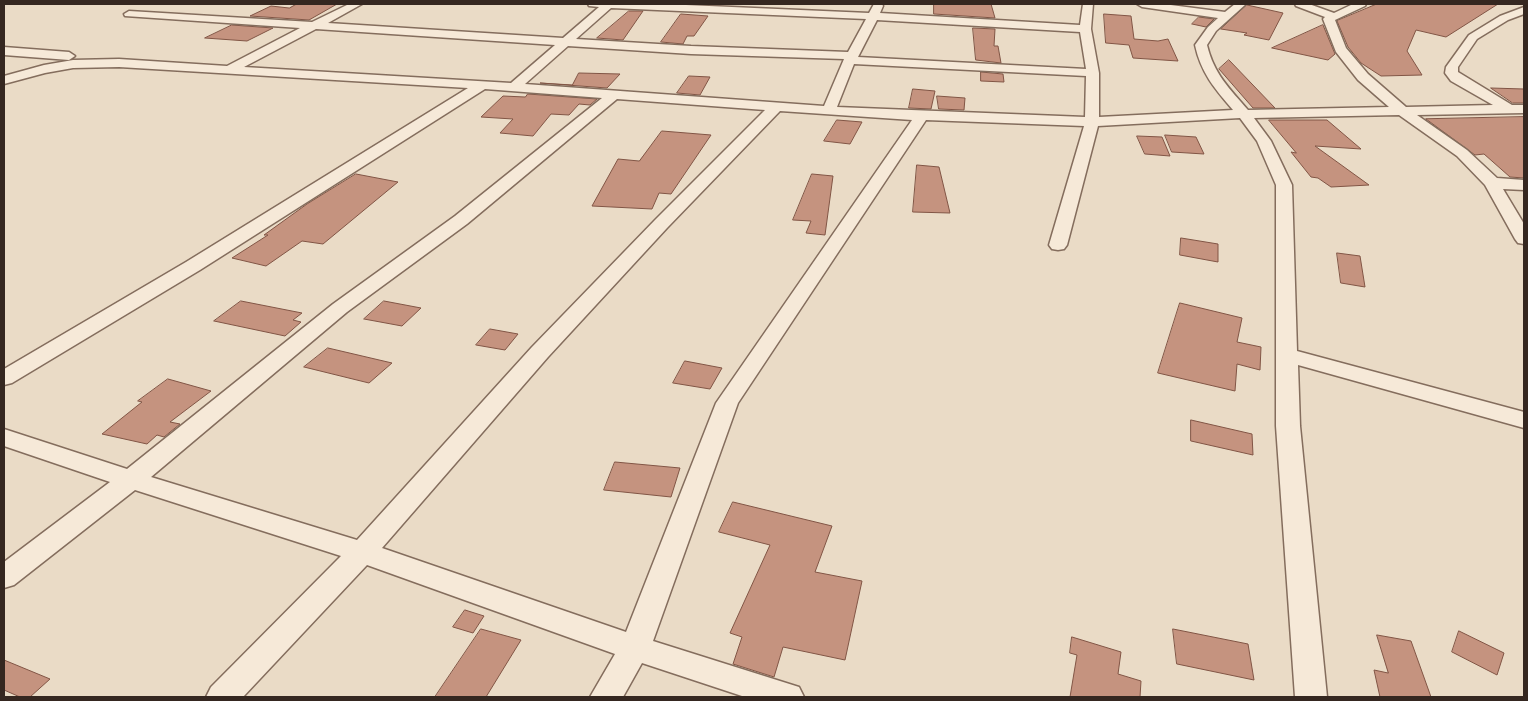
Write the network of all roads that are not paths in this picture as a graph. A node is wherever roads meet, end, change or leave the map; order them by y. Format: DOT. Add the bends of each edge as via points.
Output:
graph roads {
  1 [pos="357,4"];
  2 [pos="593,4"];
  3 [pos="609,4"];
  4 [pos="879,4"];
  5 [pos="1088,4"];
  6 [pos="1142,4"];
  7 [pos="1300,4"];
  8 [pos="1361,4"];
  9 [pos="1235,10"];
  10 [pos="1524,10"];
  11 [pos="128,14"];
  12 [pos="873,16"];
  13 [pos="1333,16"];
  14 [pos="313,26"];
  15 [pos="1085,29"];
  16 [pos="566,43"];
  17 [pos="4,50"];
  18 [pos="851,58"];
  19 [pos="119,63"];
  20 [pos="228,70"];
  21 [pos="1093,73"];
  22 [pos="4,80"];
  23 [pos="480,86"];
  24 [pos="514,87"];
  25 [pos="614,95"];
  26 [pos="776,107"];
  27 [pos="1509,109"];
  28 [pos="1524,109"];
  29 [pos="829,110"];
  30 [pos="1403,112"];
  31 [pos="1244,114"];
  32 [pos="922,116"];
  33 [pos="1092,122"];
  34 [pos="1492,183"];
  35 [pos="1524,185"];
  36 [pos="1518,220"];
  37 [pos="1524,240"];
  38 [pos="1058,246"];
  39 [pos="1286,354"];
  40 [pos="4,378"];
  41 [pos="1524,420"];
  42 [pos="4,437"];
  43 [pos="131,480"];
  44 [pos="362,552"];
  45 [pos="4,577"];
  46 [pos="636,648"];
  47 [pos="222,697"];
  48 [pos="606,697"];
  49 [pos="788,697"];
  50 [pos="1311,697"];
  1 -- 14 [label="street"];
  2 -- 3 [label="street"];
  3 -- 12 [label="street"];
  3 -- 16 [label="street"];
  4 -- 12 [label="street"];
  5 -- 15 [label="street"];
  6 -- 9 [label="street"];
  7 -- 13 [label="street"];
  8 -- 13 [label="street"];
  9 -- 31 [label="street" via="1212,30 1201,45 1205,63 1217,83"];
  10 -- 27 [label="street" via="1473,37 1451,73"];
  11 -- 14 [label="street"];
  12 -- 15 [label="street"];
  12 -- 18 [label="street"];
  13 -- 30 [label="street" via="1329,19 1340,49 1363,77"];
  14 -- 16 [label="street"];
  14 -- 20 [label="street"];
  15 -- 21 [label="street"];
  16 -- 18 [label="street"];
  16 -- 24 [label="street"];
  17 -- 19 [label="street"];
  18 -- 21 [label="street"];
  18 -- 29 [label="street"];
  19 -- 20 [label="street"];
  19 -- 22 [label="street" via="73,64"];
  20 -- 23 [label="street"];
  21 -- 33 [label="street"];
  23 -- 24 [label="street"];
  23 -- 40 [label="street" via="193,266"];
  24 -- 25 [label="street"];
  25 -- 26 [label="street"];
  25 -- 43 [label="street" via="461,220 340,308"];
  26 -- 29 [label="street"];
  26 -- 44 [label="street" via="540,352"];
  27 -- 28 [label="street"];
  27 -- 30 [label="street"];
  29 -- 32 [label="street"];
  30 -- 31 [label="street"];
  30 -- 34 [label="street" via="1462,153"];
  31 -- 33 [label="street"];
  31 -- 39 [label="street" via="1264,141 1284,186"];
  32 -- 33 [label="street"];
  32 -- 46 [label="street" via="728,403"];
  33 -- 38 [label="street"];
  34 -- 35 [label="street"];
  34 -- 36 [label="street"];
  36 -- 37 [label="street"];
  39 -- 41 [label="street"];
  39 -- 50 [label="street" via="1288,426"];
  42 -- 43 [label="street"];
  43 -- 44 [label="street"];
  43 -- 45 [label="street"];
  44 -- 46 [label="street"];
  44 -- 47 [label="street"];
  46 -- 48 [label="street"];
  46 -- 49 [label="street"];
}
